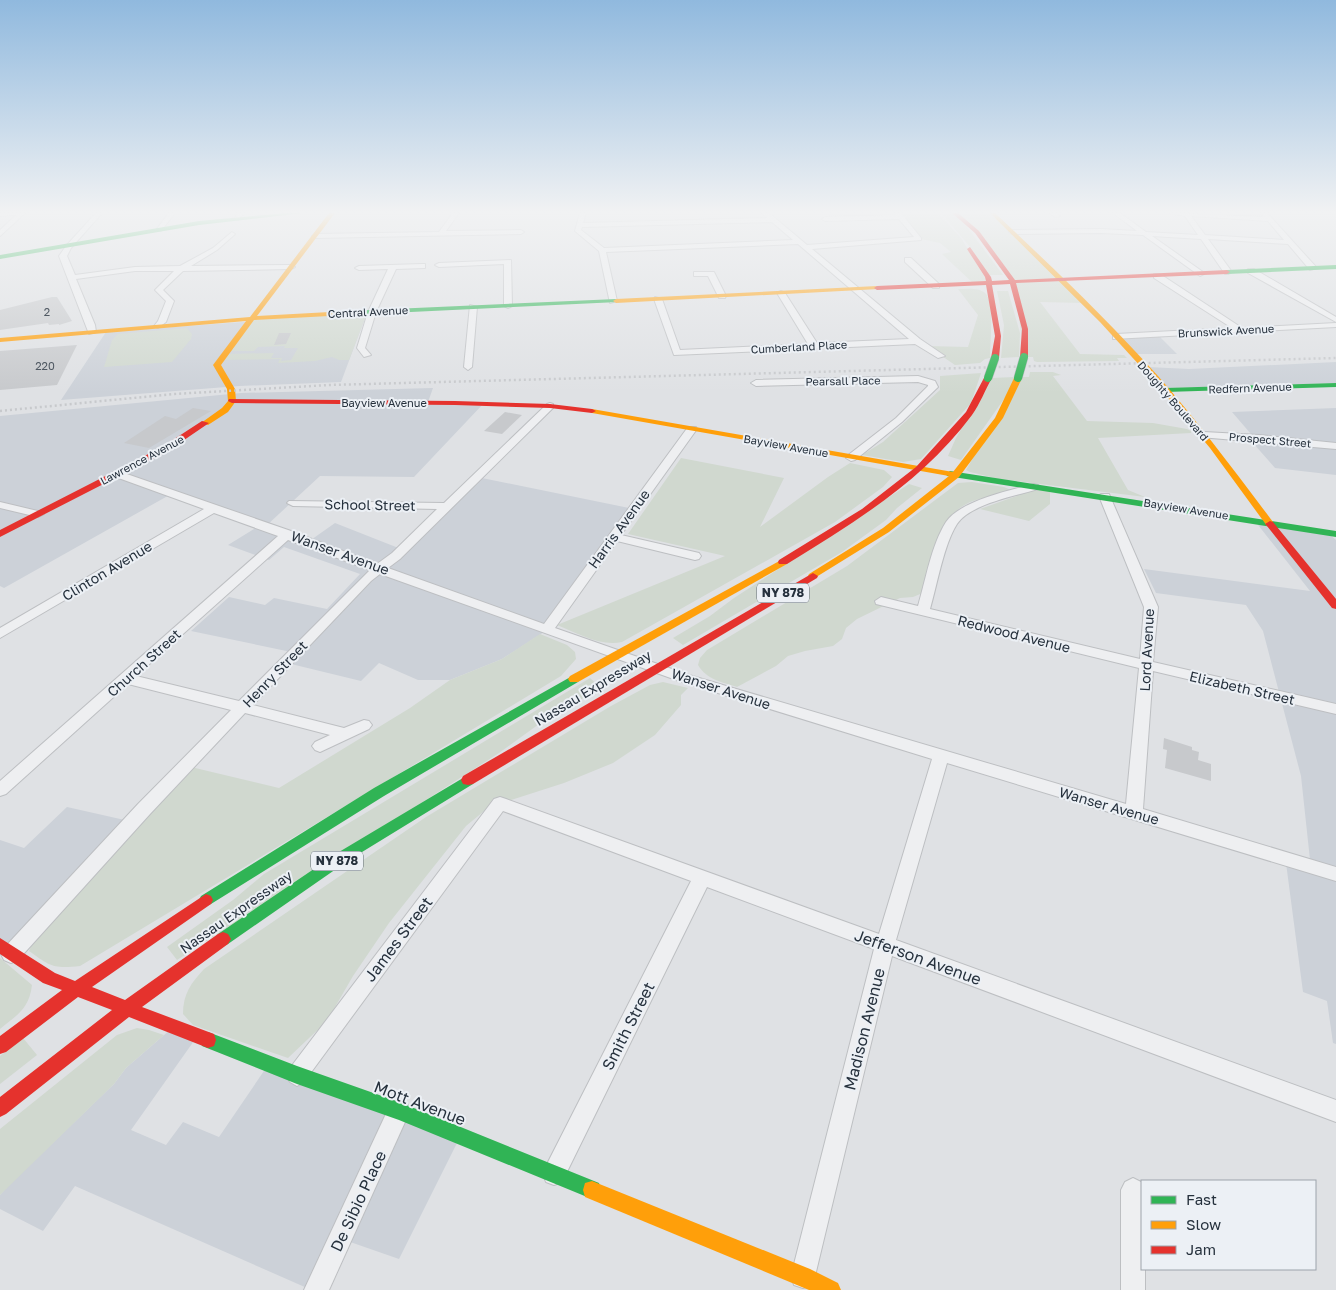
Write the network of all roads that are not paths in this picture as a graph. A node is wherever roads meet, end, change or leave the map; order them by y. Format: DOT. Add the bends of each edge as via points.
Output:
graph roads {
  1 [pos="69,273"];
  2 [pos="105,273"];
  3 [pos="178,273"];
  4 [pos="286,273"];
  5 [pos="390,273"];
  6 [pos="508,273"];
  7 [pos="607,273"];
  8 [pos="837,273"];
  9 [pos="922,273"];
  10 [pos="986,273"];
  11 [pos="1007,273"];
  12 [pos="1055,273"];
  13 [pos="1211,273"];
  14 [pos="1255,273"];
  15 [pos="697,274"];
  16 [pos="1200,274"];
  17 [pos="1157,276"];
  18 [pos="71,278"];
  19 [pos="1062,280"];
  20 [pos="1013,282"];
  21 [pos="989,284"];
  22 [pos="936,286"];
  23 [pos="856,290"];
  24 [pos="781,293"];
  25 [pos="722,296"];
  26 [pos="658,299"];
  27 [pos="614,301"];
  28 [pos="508,306"];
  29 [pos="472,307"];
  30 [pos="372,312"];
  31 [pos="252,318"];
  32 [pos="1336,320"];
  33 [pos="1336,325"];
  34 [pos="158,326"];
  35 [pos="1240,330"];
  36 [pos="92,332"];
  37 [pos="1116,337"];
  38 [pos="0,340"];
  39 [pos="917,340"];
  40 [pos="814,346"];
  41 [pos="367,355"];
  42 [pos="941,356"];
  43 [pos="468,367"];
  44 [pos="756,383"];
  45 [pos="1336,385"];
  46 [pos="1165,390"];
  47 [pos="232,401"];
  48 [pos="550,406"];
  49 [pos="692,429"];
  50 [pos="1204,435"];
  51 [pos="1336,446"];
  52 [pos="851,458"];
  53 [pos="919,469"];
  54 [pos="117,474"];
  55 [pos="956,475"];
  56 [pos="1034,487"];
  57 [pos="1104,496"];
  58 [pos="293,504"];
  59 [pos="0,505"];
  60 [pos="447,506"];
  61 [pos="214,508"];
  62 [pos="38,514"];
  63 [pos="1269,523"];
  64 [pos="0,534"];
  65 [pos="287,534"];
  66 [pos="1336,534"];
  67 [pos="614,537"];
  68 [pos="695,556"];
  69 [pos="381,568"];
  70 [pos="881,601"];
  71 [pos="1336,606"];
  72 [pos="923,612"];
  73 [pos="547,630"];
  74 [pos="0,634"];
  75 [pos="617,655"];
  76 [pos="1147,666"];
  77 [pos="656,668"];
  78 [pos="127,679"];
  79 [pos="243,707"];
  80 [pos="1336,709"];
  81 [pos="364,725"];
  82 [pos="345,734"];
  83 [pos="320,746"];
  84 [pos="941,756"];
  85 [pos="0,790"];
  86 [pos="500,803"];
  87 [pos="1134,813"];
  88 [pos="1336,874"];
  89 [pos="702,878"];
  90 [pos="885,945"];
  91 [pos="5,949"];
  92 [pos="76,990"];
  93 [pos="126,1009"];
  94 [pos="0,1046"];
  95 [pos="297,1075"];
  96 [pos="0,1108"];
  97 [pos="399,1111"];
  98 [pos="1336,1111"];
  99 [pos="554,1174"];
  100 [pos="1133,1190"];
  101 [pos="803,1276"];
  102 [pos="316,1290"];
  103 [pos="831,1290"];
  104 [pos="1133,1290"];
  1 -- 18 [label="street"];
  2 -- 18 [label="street"];
  3 -- 34 [label="street" via="159,290 170,301"];
  4 -- 31 [label="main road"];
  5 -- 30 [label="street"];
  6 -- 28 [label="street"];
  7 -- 27 [label="street"];
  8 -- 23 [label="street"];
  9 -- 22 [label="street"];
  10 -- 21 [label="main road, Nassau Expressway / NY 878"];
  11 -- 20 [label="main road, Nassau Expressway / NY 878"];
  12 -- 19 [label="main road, Doughty Boulevard"];
  13 -- 16 [label="main road, Central Avenue"];
  14 -- 32 [label="street"];
  15 -- 25 [label="street" via="711,274"];
  16 -- 17 [label="main road, Central Avenue"];
  17 -- 19 [label="main road, Central Avenue"];
  17 -- 35 [label="street"];
  18 -- 36 [label="street"];
  19 -- 20 [label="main road, Central Avenue"];
  19 -- 37 [label="main road, Doughty Boulevard"];
  20 -- 21 [label="main road, Central Avenue"];
  20 -- 55 [label="main road, Nassau Expressway / NY 878, bridge" via="1025,329 1024,357 1018,378 999,418"];
  21 -- 22 [label="main road, Central Avenue"];
  21 -- 53 [label="main road, Nassau Expressway / NY 878, bridge" via="998,336 996,358 969,413"];
  22 -- 23 [label="main road, Central Avenue"];
  23 -- 24 [label="main road, Central Avenue"];
  23 -- 39 [label="street"];
  24 -- 25 [label="main road, Central Avenue"];
  24 -- 40 [label="street"];
  25 -- 26 [label="main road, Central Avenue"];
  26 -- 27 [label="main road, Central Avenue"];
  26 -- 40 [label="street, Cumberland Place" via="677,353"];
  27 -- 28 [label="main road, Central Avenue"];
  28 -- 29 [label="main road, Central Avenue"];
  29 -- 30 [label="main road, Central Avenue"];
  29 -- 43 [label="street"];
  30 -- 31 [label="main road, Central Avenue"];
  30 -- 41 [label="street" via="361,348"];
  31 -- 34 [label="main road, Central Avenue"];
  31 -- 47 [label="main road" via="217,365 231,389"];
  33 -- 35 [label="street, Brunswick Avenue"];
  34 -- 36 [label="main road, Central Avenue"];
  35 -- 37 [label="street, Brunswick Avenue"];
  36 -- 38 [label="main road, Central Avenue"];
  37 -- 46 [label="main road, Doughty Boulevard"];
  39 -- 40 [label="street, Cumberland Place"];
  39 -- 42 [label="street"];
  44 -- 52 [label="street, Pearsall Place" via="929,381 933,386 896,422"];
  45 -- 46 [label="main road, Redfern Avenue"];
  46 -- 50 [label="main road, Doughty Boulevard"];
  47 -- 48 [label="main road, Bayview Avenue"];
  47 -- 54 [label="main road, Lawrence Avenue" via="225,410 177,442"];
  48 -- 49 [label="main road, Bayview Avenue"];
  48 -- 60 [label="street, Henry Street"];
  49 -- 52 [label="main road, Bayview Avenue"];
  49 -- 67 [label="street, Harris Avenue"];
  50 -- 51 [label="street, Prospect Street"];
  50 -- 63 [label="main road, Doughty Boulevard"];
  52 -- 53 [label="main road, Bayview Avenue"];
  53 -- 55 [label="main road, Bayview Avenue"];
  53 -- 75 [label="main road, Nassau Expressway / NY 878" via="826,537"];
  54 -- 61 [label="street, Wanser Avenue"];
  54 -- 62 [label="main road, Lawrence Avenue"];
  55 -- 56 [label="main road, Bayview Avenue"];
  55 -- 77 [label="main road, Nassau Expressway / NY 878" via="863,545"];
  56 -- 57 [label="main road, Bayview Avenue"];
  56 -- 72 [label="street" via="976,505 952,522 942,544"];
  57 -- 63 [label="main road, Bayview Avenue"];
  57 -- 76 [label="street, Lord Avenue" via="1151,607"];
  58 -- 60 [label="street, School Street"];
  59 -- 62 [label="street"];
  60 -- 69 [label="street, Henry Street"];
  61 -- 65 [label="street, Wanser Avenue"];
  61 -- 74 [label="street, Clinton Avenue"];
  62 -- 64 [label="main road, Lawrence Avenue"];
  63 -- 66 [label="main road, Bayview Avenue"];
  63 -- 71 [label="main road, Doughty Boulevard"];
  65 -- 69 [label="street, Wanser Avenue"];
  65 -- 78 [label="street, Church Street"];
  67 -- 68 [label="street"];
  67 -- 73 [label="street, Harris Avenue"];
  69 -- 73 [label="street, Wanser Avenue"];
  69 -- 79 [label="street, Henry Street" via="367,578"];
  70 -- 72 [label="street, Redwood Avenue"];
  72 -- 76 [label="street, Redwood Avenue"];
  73 -- 75 [label="street, Wanser Avenue"];
  75 -- 77 [label="street, Wanser Avenue"];
  75 -- 92 [label="main road, Nassau Expressway / NY 878" via="289,846"];
  76 -- 80 [label="street, Elizabeth Street"];
  76 -- 87 [label="street, Lord Avenue"];
  77 -- 84 [label="street, Wanser Avenue"];
  77 -- 93 [label="main road, Nassau Expressway / NY 878" via="344,856"];
  78 -- 79 [label="street"];
  78 -- 85 [label="street, Church Street"];
  79 -- 82 [label="street"];
  79 -- 91 [label="street, Henry Street"];
  81 -- 82 [label="street"];
  82 -- 83 [label="street"];
  84 -- 87 [label="street, Wanser Avenue"];
  84 -- 90 [label="street, Madison Avenue"];
  86 -- 89 [label="street, Jefferson Avenue"];
  86 -- 95 [label="street, James Street"];
  87 -- 88 [label="street, Wanser Avenue"];
  89 -- 90 [label="street, Jefferson Avenue"];
  89 -- 99 [label="street, Smith Street"];
  90 -- 98 [label="street, Jefferson Avenue"];
  90 -- 101 [label="street, Madison Avenue"];
  91 -- 92 [label="main road, Mott Avenue" via="49,978"];
  92 -- 93 [label="main road, Mott Avenue"];
  92 -- 94 [label="main road, Nassau Expressway / NY 878"];
  93 -- 95 [label="main road, Mott Avenue"];
  93 -- 96 [label="main road, Nassau Expressway / NY 878"];
  95 -- 97 [label="main road, Mott Avenue"];
  97 -- 99 [label="main road, Mott Avenue"];
  97 -- 102 [label="street, De Sibio Place"];
  99 -- 101 [label="main road, Mott Avenue"];
  100 -- 104 [label="street"];
  101 -- 103 [label="main road, Mott Avenue"];
}
